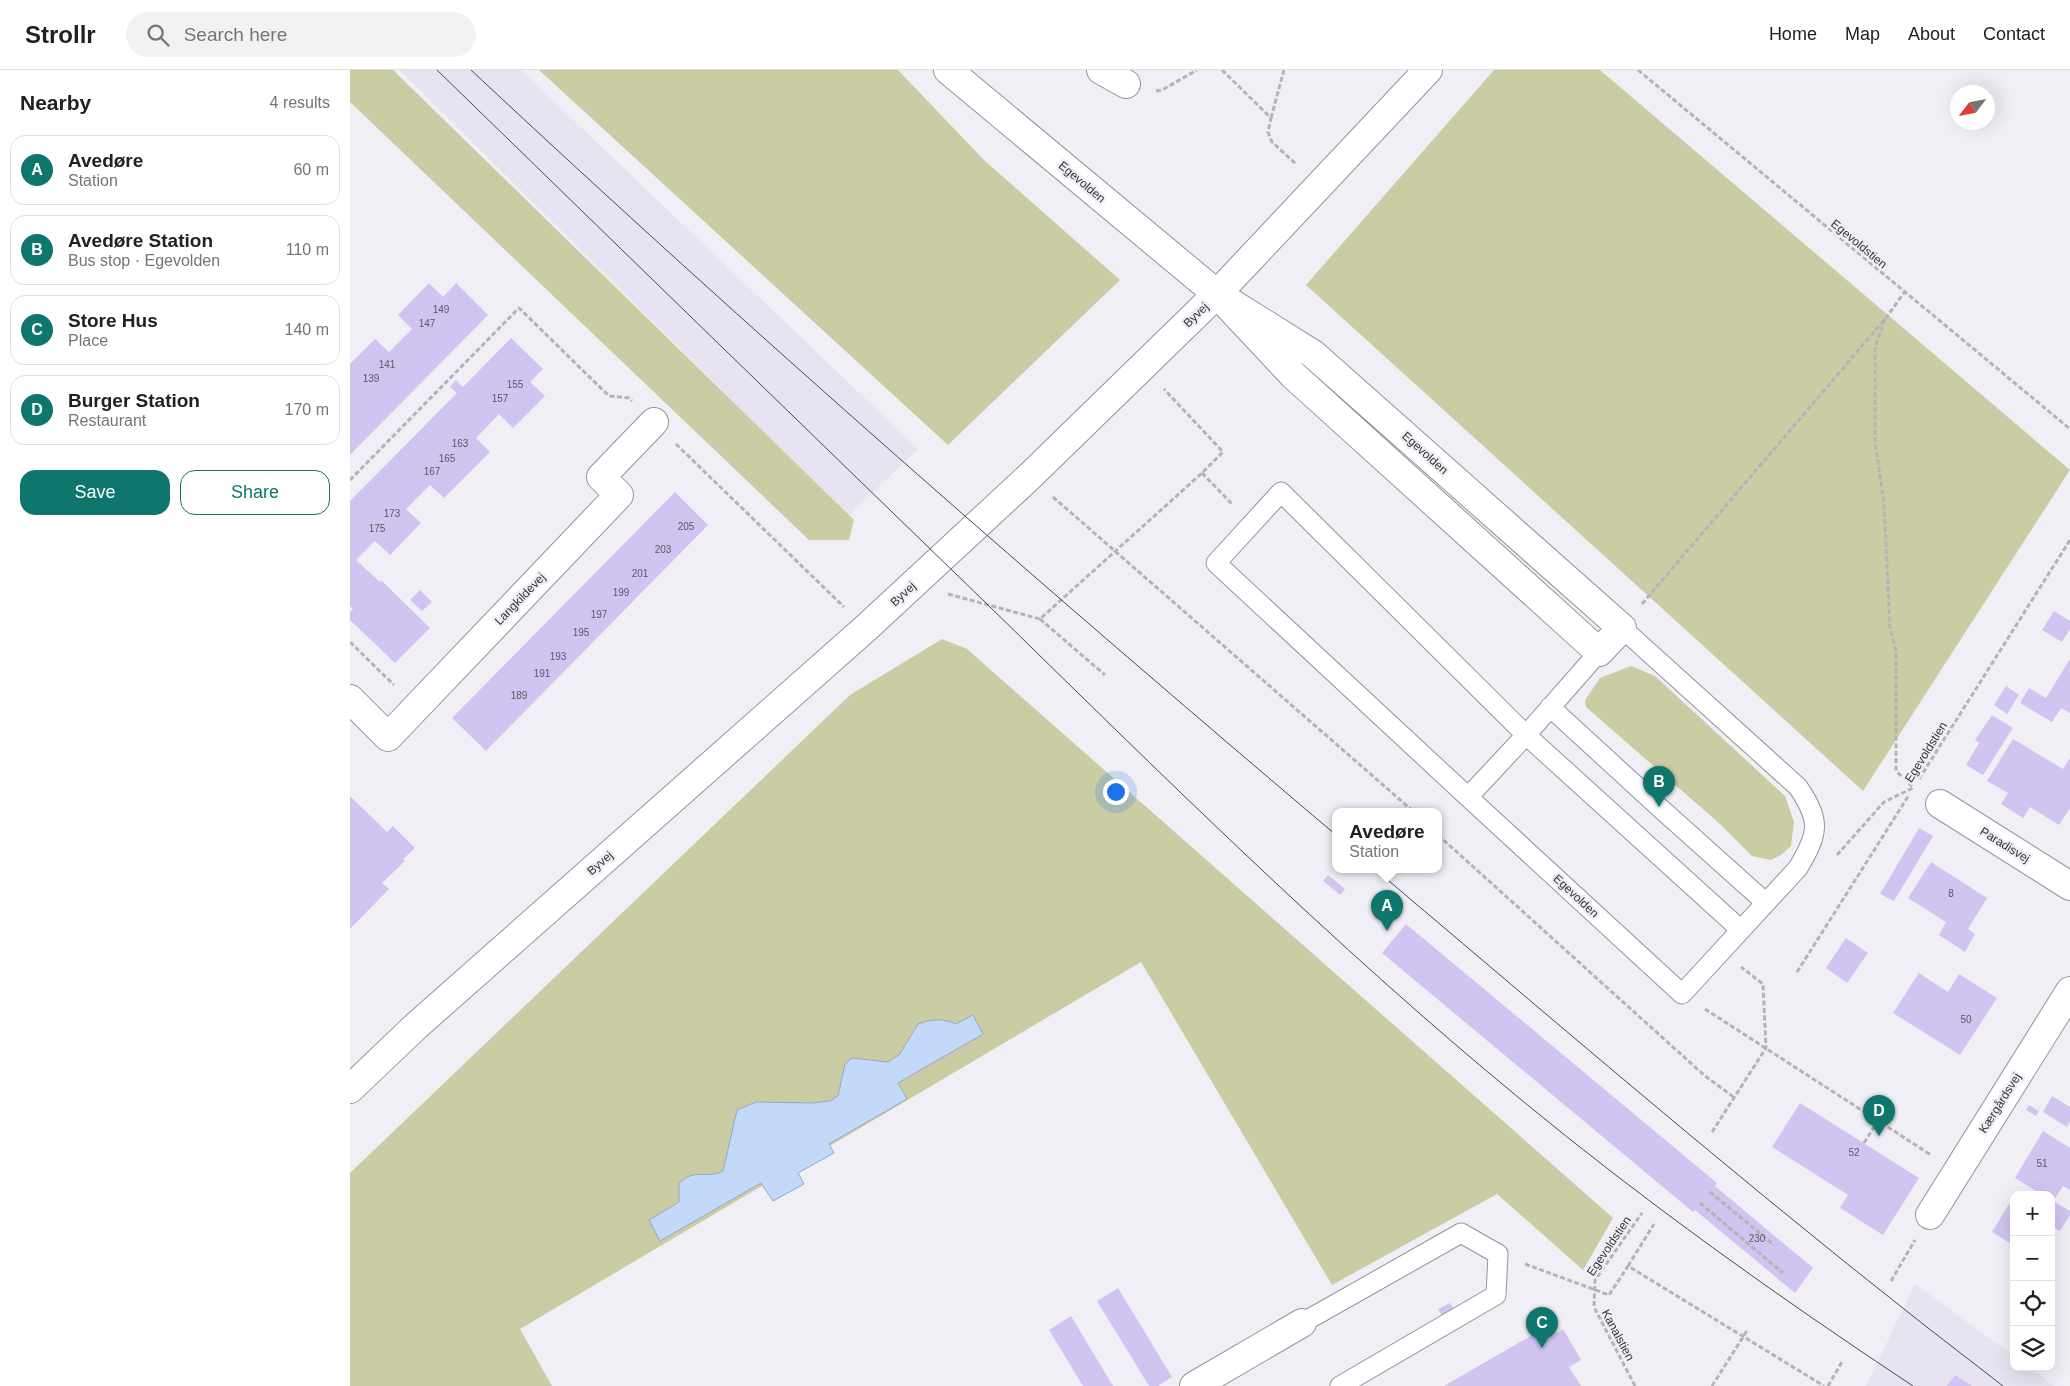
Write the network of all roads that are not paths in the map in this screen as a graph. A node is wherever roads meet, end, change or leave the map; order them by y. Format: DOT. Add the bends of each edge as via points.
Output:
graph roads {
  1 [pos="948,70"];
  2 [pos="1101,70"];
  3 [pos="1428,70"];
  4 [pos="1126,84"];
  5 [pos="1217,294"];
  6 [pos="654,422"];
  7 [pos="1622,628"];
  8 [pos="1599,652"];
  9 [pos="350,700"];
  10 [pos="1550,707"];
  11 [pos="1526,735"];
  12 [pos="1468,797"];
  13 [pos="1940,804"];
  14 [pos="2070,886"];
  15 [pos="1765,902"];
  16 [pos="1741,930"];
  17 [pos="2070,990"];
  18 [pos="350,1089"];
  19 [pos="1930,1215"];
  20 [pos="1302,1323"];
  21 [pos="1194,1386"];
  22 [pos="1340,1386"];
  1 -- 5 [label="street, Egevolden"];
  2 -- 4 [label="street"];
  3 -- 5 [label="street, Byvej"];
  5 -- 7 [label="street, Egevolden" via="1313,354"];
  5 -- 8 [label="street, Egevolden" via="1293,374"];
  5 -- 18 [label="street, Byvej" via="913,585 415,1027"];
  6 -- 9 [label="street, Langkildevej" via="601,477 619,495 388,737"];
  7 -- 8 [label="street"];
  7 -- 15 [label="lane, Egevolden" via="1798,786 1810,804 1816,825 1811,847 1798,868"];
  8 -- 10 [label="lane"];
  10 -- 11 [label="lane"];
  10 -- 15 [label="lane"];
  11 -- 12 [label="lane"];
  11 -- 12 [label="lane, Egevolden" via="1281,492 1216,563"];
  11 -- 16 [label="lane"];
  12 -- 16 [label="lane, Egevolden" via="1682,994"];
  13 -- 14 [label="street, Paradisvej"];
  15 -- 16 [label="lane, Egevolden"];
  17 -- 19 [label="street, Kærgårdsvej"];
  20 -- 21 [label="street"];
  20 -- 22 [label="lane" via="1462,1233 1498,1254 1496,1295"];
}
